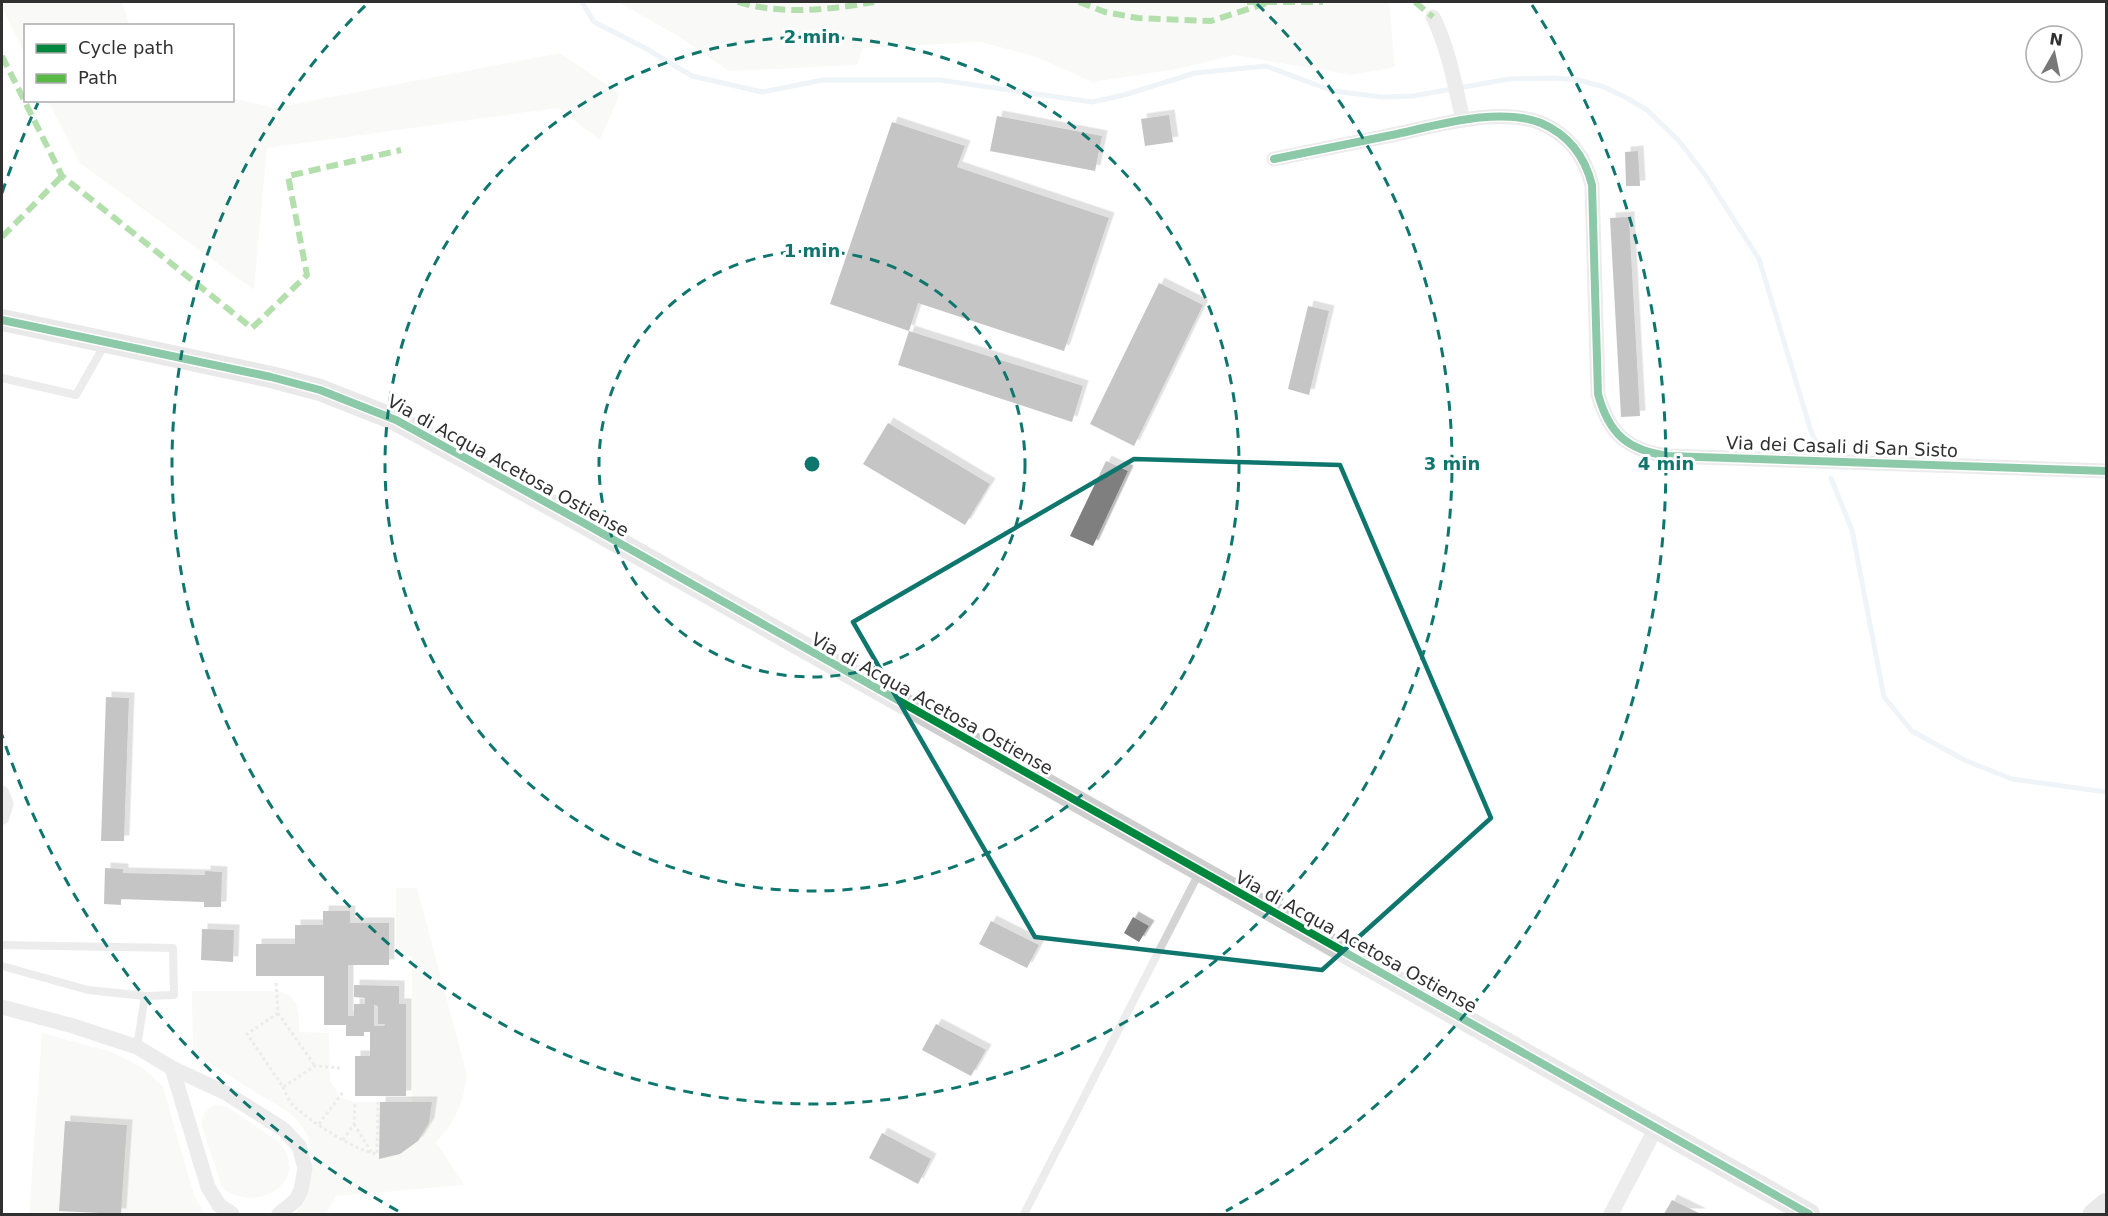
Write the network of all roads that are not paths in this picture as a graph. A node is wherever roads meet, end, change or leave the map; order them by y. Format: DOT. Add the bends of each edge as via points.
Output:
graph roads {
  1 [pos="1433,17"];
  2 [pos="1463,120"];
  3 [pos="1274,159"];
  4 [pos="2,320"];
  5 [pos="106,342"];
  6 [pos="2,378"];
  7 [pos="2106,471"];
  8 [pos="2,792"];
  9 [pos="2,817"];
  10 [pos="1199,872"];
  11 [pos="2,945"];
  12 [pos="2,966"];
  13 [pos="145,996"];
  14 [pos="2,1007"];
  15 [pos="137,1047"];
  16 [pos="172,1068"];
  17 [pos="1656,1128"];
  18 [pos="2106,1204"];
  19 [pos="1797,1212"];
  20 [pos="232,1215"];
  21 [pos="279,1215"];
  22 [pos="1024,1215"];
  23 [pos="1611,1215"];
  24 [pos="2094,1215"];
  1 -- 2 [label="street" via="1453,74"];
  2 -- 3 [label="street, Via dei Casali di San Sisto"];
  2 -- 7 [label="street, Via dei Casali di San Sisto" via="1496,117 1540,123 1564,137 1583,159 1593,200 1598,394 1603,414 1614,432 1629,445 1668,456"];
  4 -- 5 [label="street, Via di Acqua Acetosa Ostiense"];
  5 -- 6 [label="lane" via="76,394"];
  5 -- 10 [label="street, Via di Acqua Acetosa Ostiense" via="320,390 396,420"];
  8 -- 9 [label="street" via="6,804"];
  10 -- 17 [label="street, Via di Acqua Acetosa Ostiense"];
  10 -- 22 [label="lane"];
  11 -- 13 [label="lane" via="173,948 174,995"];
  12 -- 13 [label="lane" via="88,990"];
  13 -- 15 [label="lane"];
  14 -- 15 [label="street"];
  15 -- 16 [label="street"];
  16 -- 20 [label="street" via="208,1187 219,1206"];
  16 -- 21 [label="street" via="226,1092 283,1130 299,1146 305,1168 302,1190"];
  17 -- 19 [label="street, Via di Acqua Acetosa Ostiense"];
  17 -- 23 [label="street"];
  18 -- 24 [label="street"];
}
